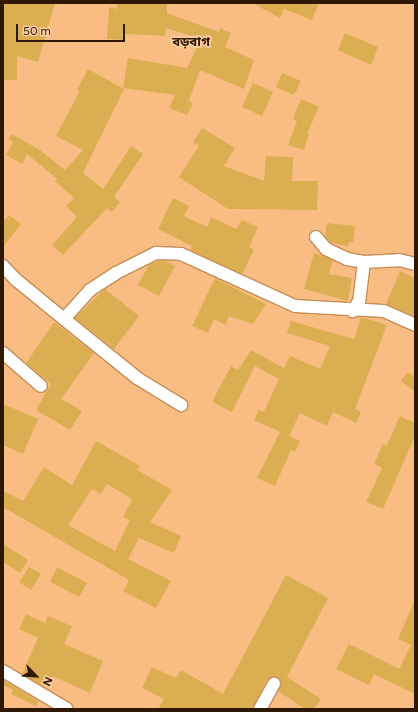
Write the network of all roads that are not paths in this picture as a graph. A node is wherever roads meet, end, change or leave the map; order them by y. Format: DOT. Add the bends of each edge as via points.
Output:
graph roads {
  1 [pos="316,237"];
  2 [pos="364,262"];
  3 [pos="415,264"];
  4 [pos="3,266"];
  5 [pos="353,311"];
  6 [pos="64,319"];
  7 [pos="415,325"];
  8 [pos="3,353"];
  9 [pos="41,386"];
  10 [pos="181,405"];
  11 [pos="3,671"];
  12 [pos="274,684"];
  13 [pos="67,709"];
  14 [pos="260,709"];
  1 -- 2 [label="street" via="326,250 347,259"];
  2 -- 3 [label="street" via="399,260"];
  2 -- 5 [label="street" via="359,301"];
  4 -- 6 [label="street" via="14,280"];
  5 -- 6 [label="street" via="295,306 180,254 156,253 116,273 90,290"];
  5 -- 7 [label="street" via="384,311"];
  6 -- 10 [label="street" via="137,378"];
  8 -- 9 [label="street"];
  11 -- 13 [label="street"];
  12 -- 14 [label="street"];
}
